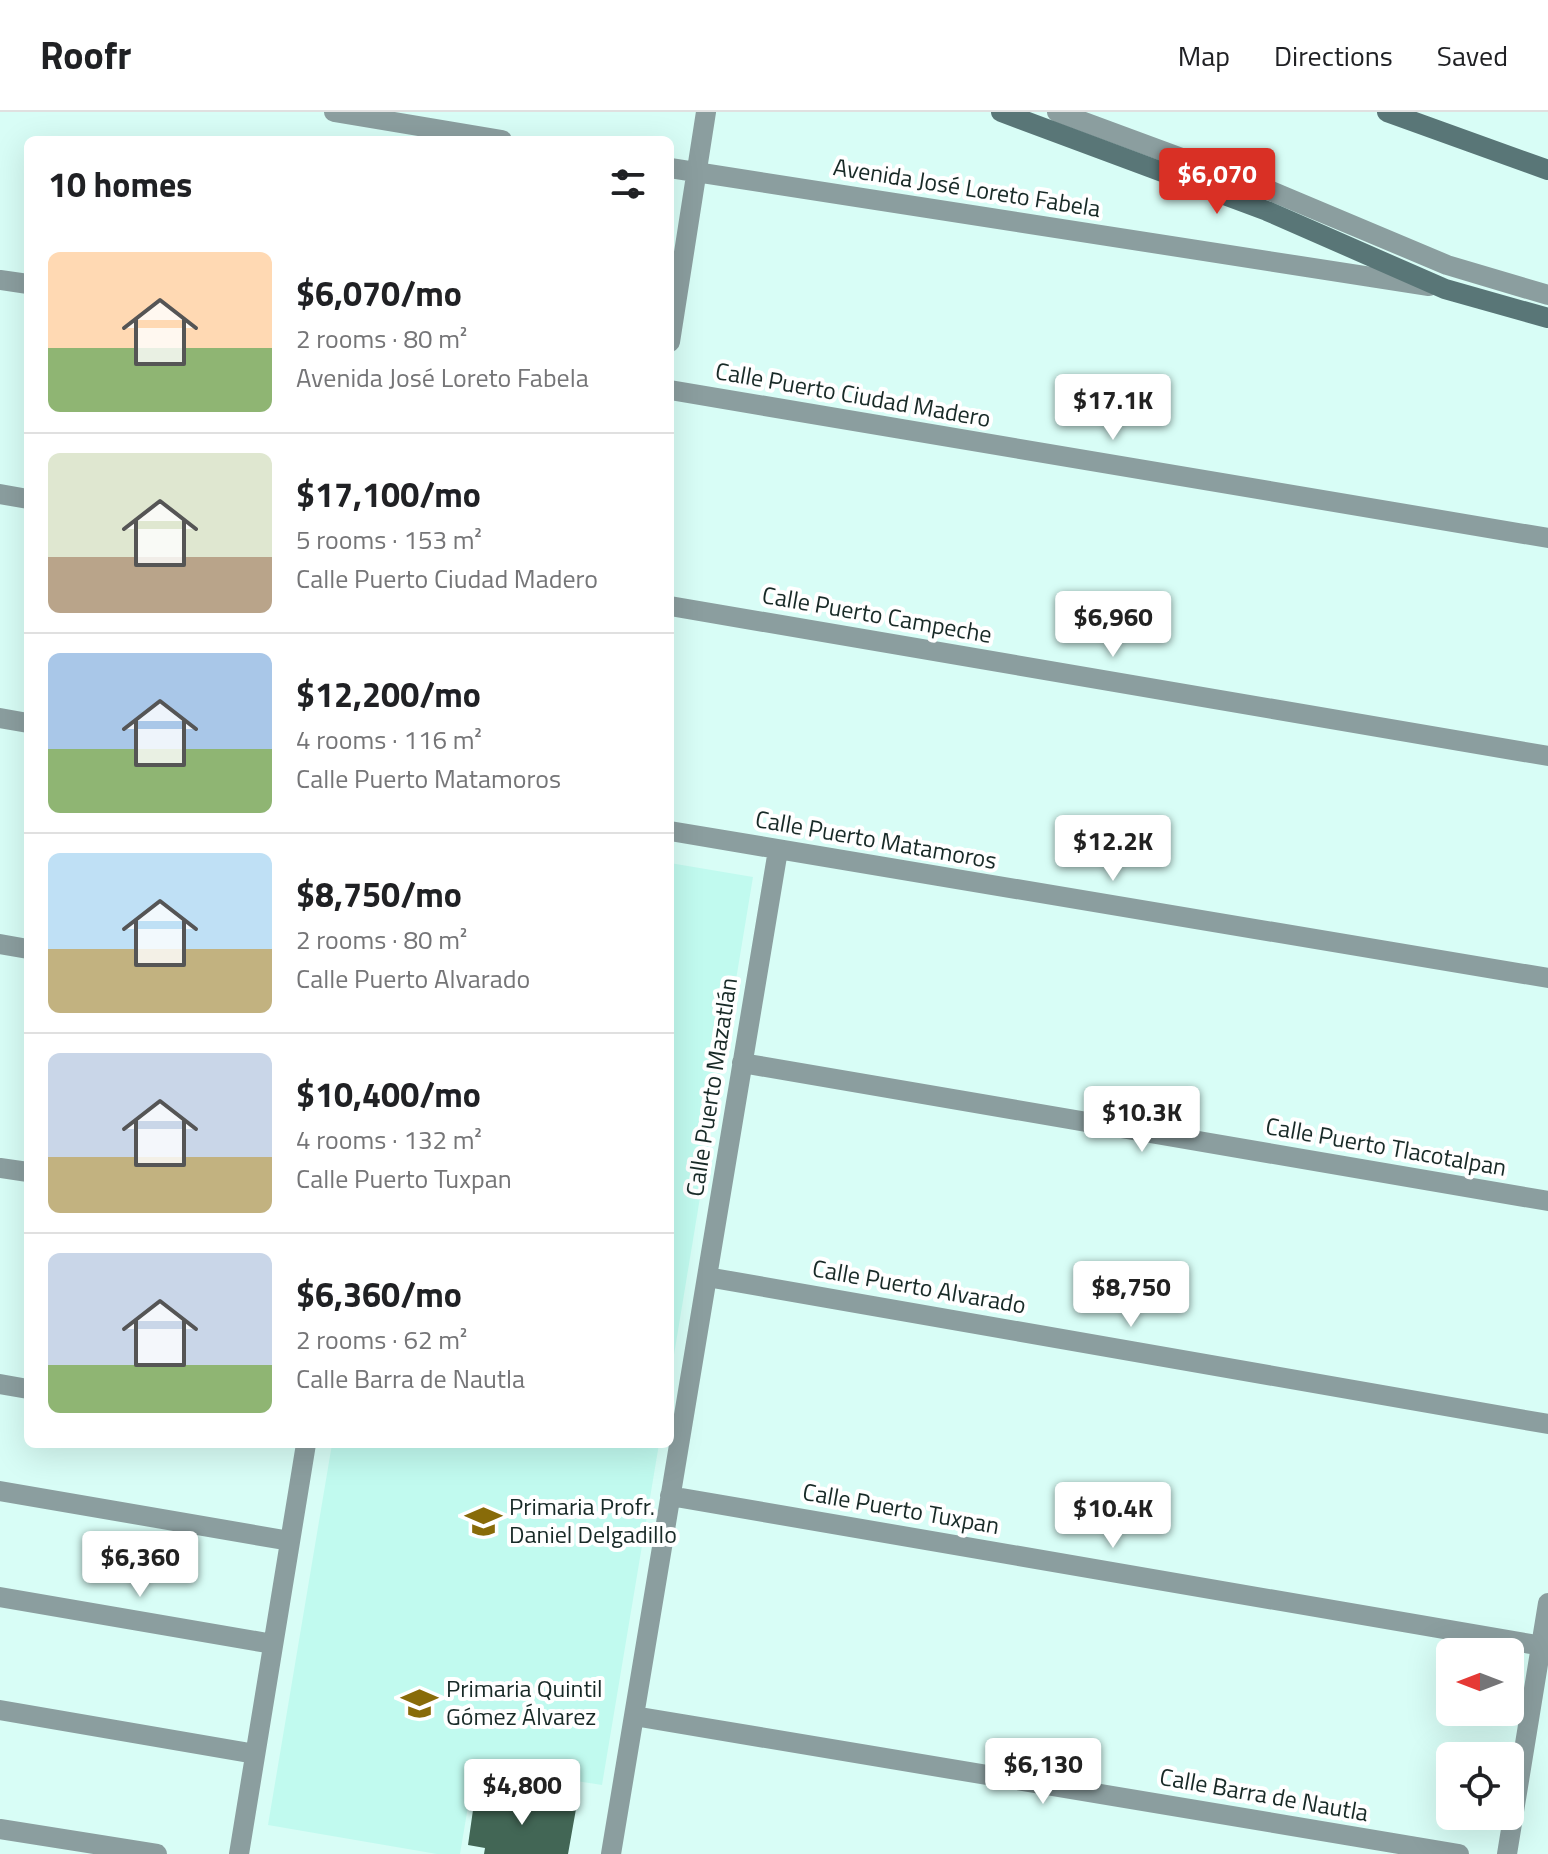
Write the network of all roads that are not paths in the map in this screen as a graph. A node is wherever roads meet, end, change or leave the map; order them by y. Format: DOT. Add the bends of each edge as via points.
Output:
graph roads {
  1 [pos="334,112"];
  2 [pos="706,112"];
  3 [pos="1001,112"];
  4 [pos="1057,112"];
  5 [pos="1387,112"];
  6 [pos="478,136"];
  7 [pos="674,169"];
  8 [pos="1548,170"];
  9 [pos="697,173"];
  10 [pos="0,280"];
  11 [pos="24,283"];
  12 [pos="1445,289"];
  13 [pos="1548,295"];
  14 [pos="674,317"];
  15 [pos="1548,318"];
  16 [pos="674,391"];
  17 [pos="0,494"];
  18 [pos="24,498"];
  19 [pos="1548,538"];
  20 [pos="674,607"];
  21 [pos="0,718"];
  22 [pos="24,722"];
  23 [pos="1548,756"];
  24 [pos="674,832"];
  25 [pos="778,850"];
  26 [pos="0,944"];
  27 [pos="24,948"];
  28 [pos="1548,978"];
  29 [pos="742,1063"];
  30 [pos="0,1168"];
  31 [pos="24,1171"];
  32 [pos="1548,1201"];
  33 [pos="707,1277"];
  34 [pos="0,1384"];
  35 [pos="24,1388"];
  36 [pos="1548,1424"];
  37 [pos="305,1448"];
  38 [pos="0,1491"];
  39 [pos="670,1496"];
  40 [pos="290,1541"];
  41 [pos="0,1597"];
  42 [pos="1548,1603"];
  43 [pos="273,1644"];
  44 [pos="1545,1646"];
  45 [pos="0,1710"];
  46 [pos="634,1716"];
  47 [pos="255,1754"];
  48 [pos="0,1829"];
  49 [pos="157,1854"];
  50 [pos="239,1854"];
  51 [pos="611,1854"];
  52 [pos="1459,1854"];
  53 [pos="1507,1854"];
  1 -- 6 [label="street"];
  2 -- 9 [label="street"];
  3 -- 12 [label="street, Avenida José Loreto Fabela" via="1267,211"];
  4 -- 13 [label="street" via="1271,191 1447,265"];
  5 -- 8 [label="street"];
  7 -- 9 [label="street, Avenida José Loreto Fabela"];
  9 -- 12 [label="street, Avenida José Loreto Fabela"];
  9 -- 14 [label="street"];
  10 -- 11 [label="street"];
  12 -- 15 [label="street, Avenida José Loreto Fabela"];
  16 -- 19 [label="street, Calle Puerto Ciudad Madero"];
  17 -- 18 [label="street"];
  20 -- 23 [label="street, Calle Puerto Campeche"];
  21 -- 22 [label="street"];
  24 -- 25 [label="street, Calle Puerto Matamoros"];
  25 -- 28 [label="street, Calle Puerto Matamoros"];
  25 -- 29 [label="street, Calle Puerto Mazatlán"];
  26 -- 27 [label="street"];
  29 -- 32 [label="street, Calle Puerto Tlacotalpan"];
  29 -- 33 [label="street, Calle Puerto Mazatlán"];
  30 -- 31 [label="street"];
  33 -- 36 [label="street, Calle Puerto Alvarado"];
  33 -- 39 [label="street, Calle Puerto Mazatlán"];
  34 -- 35 [label="street"];
  37 -- 40 [label="street"];
  38 -- 40 [label="street"];
  39 -- 44 [label="street, Calle Puerto Tuxpan"];
  39 -- 46 [label="street, Calle Puerto Mazatlán"];
  40 -- 43 [label="street"];
  41 -- 43 [label="street"];
  42 -- 44 [label="street"];
  43 -- 47 [label="street"];
  44 -- 53 [label="street"];
  45 -- 47 [label="street"];
  46 -- 51 [label="street, Calle Puerto Mazatlán"];
  46 -- 52 [label="street, Calle Barra de Nautla"];
  47 -- 50 [label="street"];
  48 -- 49 [label="street"];
}
